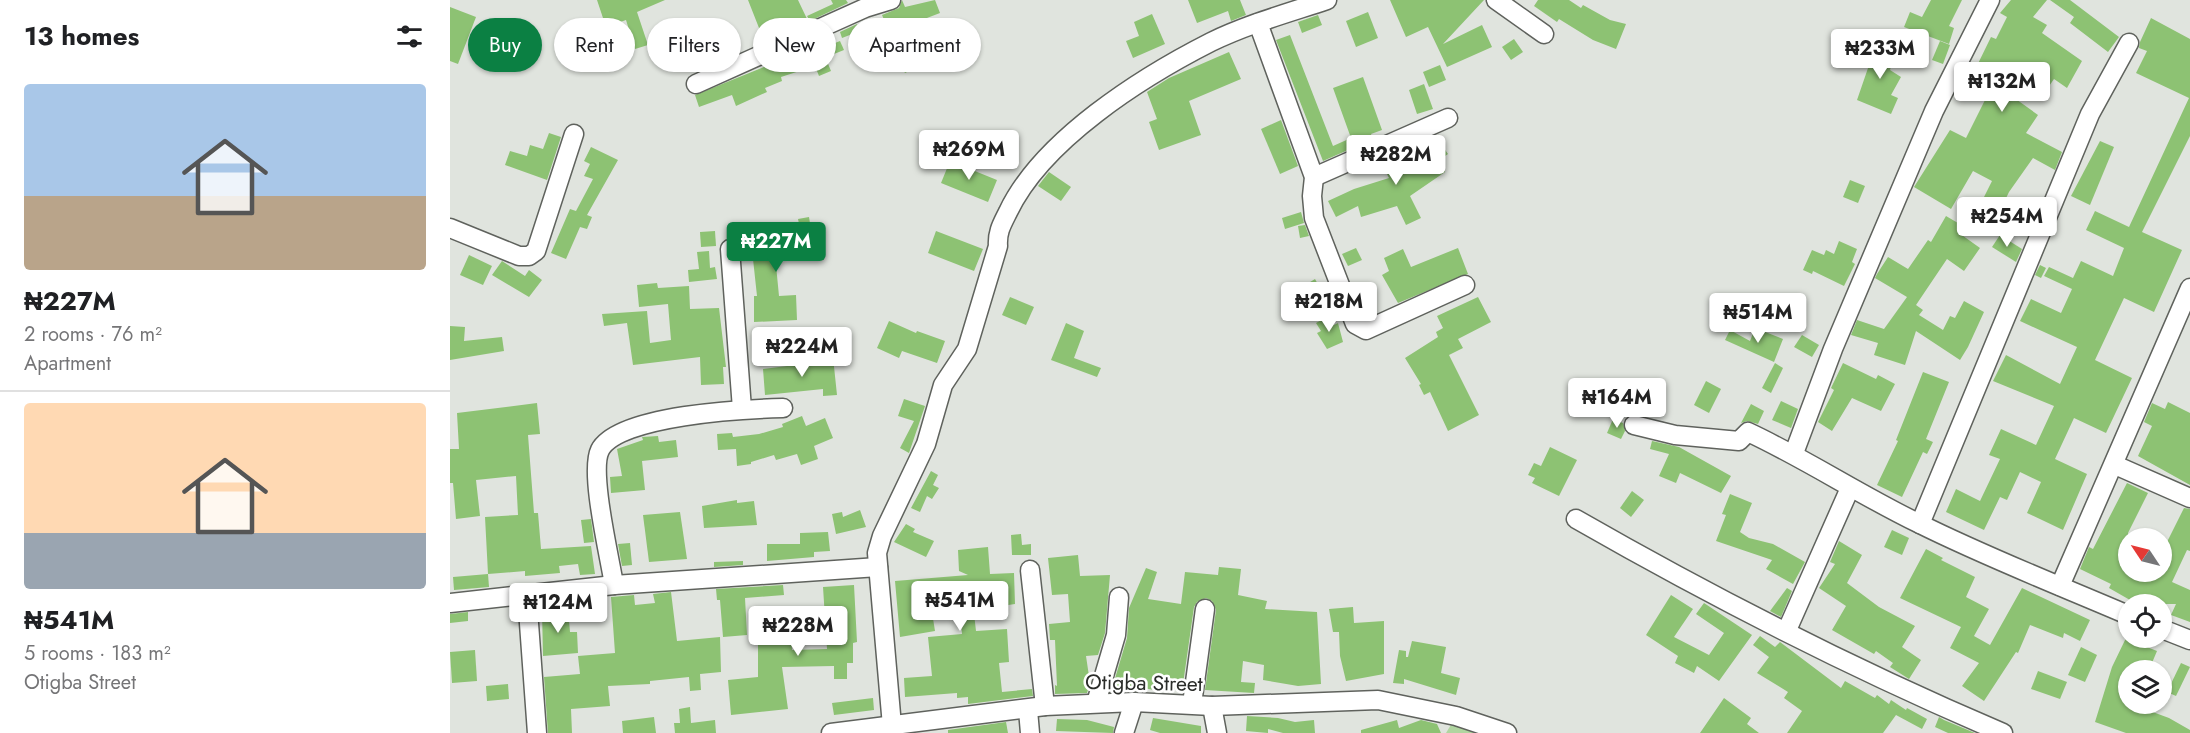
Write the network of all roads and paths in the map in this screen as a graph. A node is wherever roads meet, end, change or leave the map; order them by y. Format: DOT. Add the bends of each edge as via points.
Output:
graph roads {
  1 [pos="891,0"];
  2 [pos="1327,0"];
  3 [pos="1496,0"];
  4 [pos="1990,0"];
  5 [pos="863,4"];
  6 [pos="1258,23"];
  7 [pos="1544,34"];
  8 [pos="2128,43"];
  9 [pos="696,84"];
  10 [pos="1448,118"];
  11 [pos="574,134"];
  12 [pos="1314,177"];
  13 [pos="450,228"];
  14 [pos="730,249"];
  15 [pos="1466,285"];
  16 [pos="2190,288"];
  17 [pos="783,408"];
  18 [pos="742,409"];
  19 [pos="1634,425"];
  20 [pos="1794,453"];
  21 [pos="2115,465"];
  22 [pos="1850,488"];
  23 [pos="2190,498"];
  24 [pos="1576,519"];
  25 [pos="1920,524"];
  26 [pos="878,567"];
  27 [pos="1030,570"];
  28 [pos="614,585"];
  29 [pos="2060,586"];
  30 [pos="527,596"];
  31 [pos="1119,597"];
  32 [pos="450,603"];
  33 [pos="1205,609"];
  34 [pos="2118,611"];
  35 [pos="1787,630"];
  36 [pos="2172,632"];
  37 [pos="2190,640"];
  38 [pos="1134,702"];
  39 [pos="1096,704"];
  40 [pos="1192,704"];
  41 [pos="1212,706"];
  42 [pos="1037,708"];
  43 [pos="892,726"];
  44 [pos="537,733"];
  45 [pos="831,733"];
  46 [pos="1030,733"];
  47 [pos="1124,733"];
  48 [pos="1217,733"];
  49 [pos="1507,733"];
  50 [pos="2003,733"];
  1 -- 5 [label="street"];
  2 -- 6 [label="street"];
  3 -- 7 [label="street"];
  4 -- 20 [label="street" via="1934,111 1833,349"];
  5 -- 9 [label="street"];
  6 -- 12 [label="street"];
  6 -- 26 [label="street" via="1212,42 1129,90 1067,138 1017,192 997,234 998,246 967,349 943,385 926,444 882,536"];
  8 -- 25 [label="street" via="2091,114"];
  10 -- 12 [label="street"];
  11 -- 13 [label="street" via="536,251 519,256"];
  12 -- 15 [label="street" via="1314,218 1355,324 1366,330"];
  14 -- 18 [label="street"];
  16 -- 21 [label="street"];
  17 -- 18 [label="street"];
  18 -- 28 [label="street" via="647,423 613,436 600,450 595,472"];
  19 -- 20 [label="street" via="1675,435 1739,441 1748,432"];
  20 -- 22 [label="street"];
  21 -- 23 [label="street"];
  21 -- 29 [label="street"];
  22 -- 25 [label="street"];
  22 -- 35 [label="street"];
  24 -- 35 [label="street"];
  25 -- 29 [label="street"];
  26 -- 28 [label="street"];
  26 -- 43 [label="street"];
  27 -- 42 [label="street"];
  28 -- 30 [label="street"];
  29 -- 34 [label="street"];
  30 -- 32 [label="street"];
  30 -- 44 [label="street"];
  31 -- 39 [label="street" via="1116,635"];
  33 -- 40 [label="street"];
  35 -- 50 [label="street" via="1856,669"];
  36 -- 37 [label="street"];
  38 -- 39 [label="street, Otigba Street"];
  38 -- 40 [label="street, Otigba Street"];
  38 -- 47 [label="street"];
  39 -- 42 [label="street, Otigba Street"];
  40 -- 41 [label="street, Otigba Street"];
  41 -- 48 [label="street"];
  41 -- 49 [label="street, Otigba Street" via="1378,700 1456,716"];
  42 -- 43 [label="street, Otigba Street"];
  42 -- 46 [label="street"];
  43 -- 45 [label="street, Otigba Street"];
}
